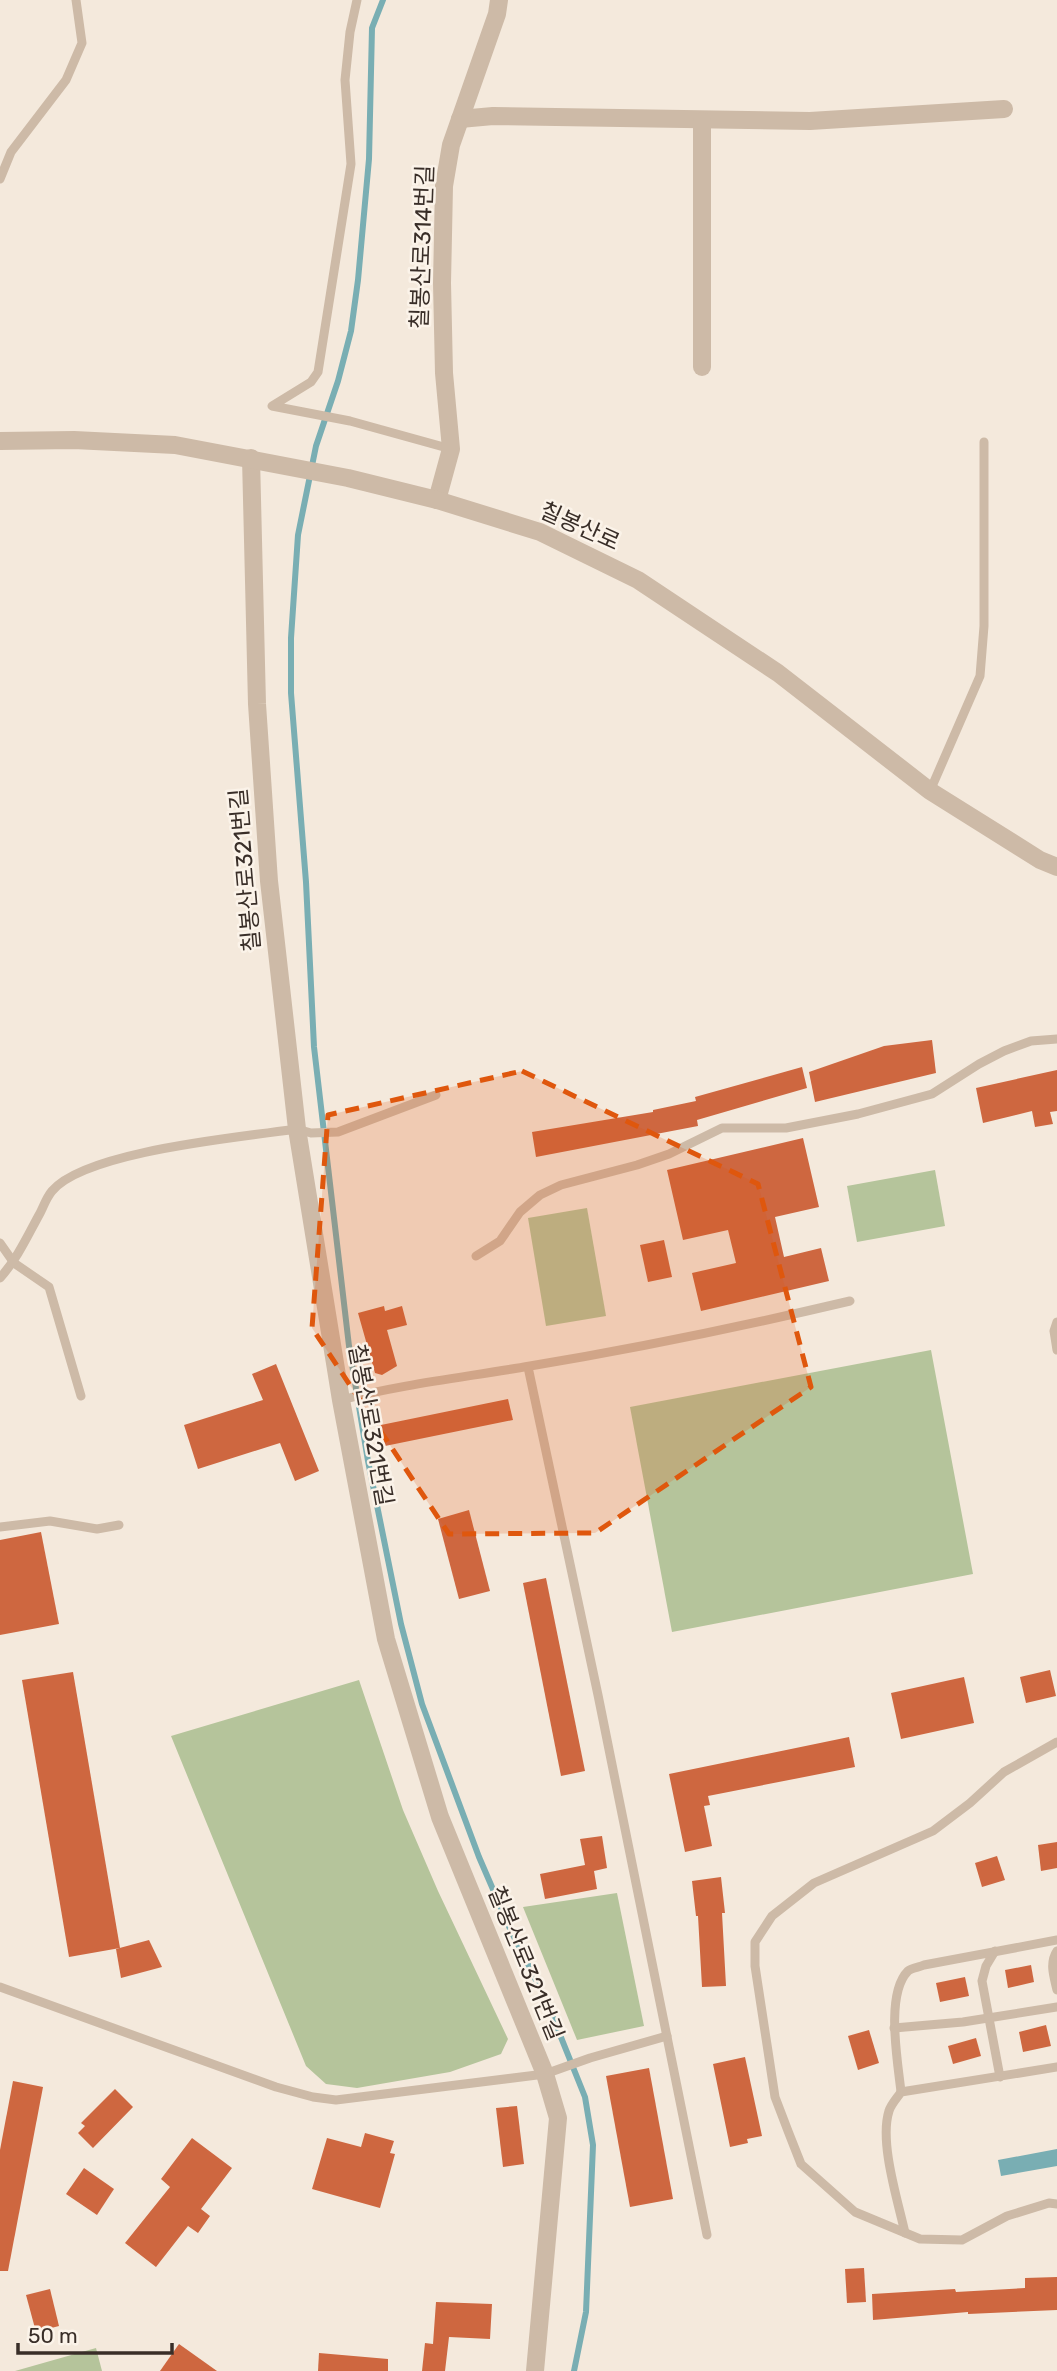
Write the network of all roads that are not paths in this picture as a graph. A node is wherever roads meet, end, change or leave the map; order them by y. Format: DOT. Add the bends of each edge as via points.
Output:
graph roads {
  1 [pos="76,0"];
  2 [pos="357,0"];
  3 [pos="499,0"];
  4 [pos="1004,110"];
  5 [pos="460,119"];
  6 [pos="702,121"];
  7 [pos="0,179"];
  8 [pos="702,367"];
  9 [pos="0,441"];
  10 [pos="984,442"];
  11 [pos="451,449"];
  12 [pos="251,458"];
  13 [pos="437,500"];
  14 [pos="930,791"];
  15 [pos="1057,867"];
  16 [pos="1057,1039"];
  17 [pos="436,1095"];
  18 [pos="304,1131"];
  19 [pos="0,1243"];
  20 [pos="476,1256"];
  21 [pos="14,1263"];
  22 [pos="0,1278"];
  23 [pos="850,1301"];
  24 [pos="1057,1322"];
  25 [pos="1057,1350"];
  26 [pos="528,1367"];
  27 [pos="81,1396"];
  28 [pos="341,1400"];
  29 [pos="119,1525"];
  30 [pos="0,1527"];
  31 [pos="1057,1742"];
  32 [pos="1057,1940"];
  33 [pos="995,1951"];
  34 [pos="1057,1951"];
  35 [pos="0,1987"];
  36 [pos="1057,1990"];
  37 [pos="1057,2007"];
  38 [pos="989,2018"];
  39 [pos="894,2028"];
  40 [pos="667,2036"];
  41 [pos="1057,2067"];
  42 [pos="545,2074"];
  43 [pos="1000,2077"];
  44 [pos="901,2092"];
  45 [pos="1057,2204"];
  46 [pos="905,2233"];
  47 [pos="707,2235"];
  48 [pos="535,2371"];
  1 -- 7 [label="lane" via="82,43 66,80 10,152"];
  2 -- 11 [label="lane" via="345,80 351,163 318,372 311,382 272,405"];
  3 -- 5 [label="street, 칠봉산로314번길"];
  4 -- 6 [label="street" via="810,121"];
  5 -- 6 [label="street"];
  5 -- 11 [label="street, 칠봉산로314번길" via="444,186 444,373"];
  6 -- 8 [label="street"];
  9 -- 12 [label="street, 칠봉산로" via="175,445"];
  10 -- 14 [label="lane" via="980,676"];
  11 -- 13 [label="street, 칠봉산로314번길"];
  12 -- 13 [label="street, 칠봉산로"];
  12 -- 18 [label="street, 칠봉산로321번길" via="257,704 269,881"];
  13 -- 14 [label="street, 칠봉산로" via="540,532 638,580 778,673"];
  14 -- 15 [label="street, 칠봉산로"];
  16 -- 20 [label="lane" via="1031,1041 1004,1051 932,1094 786,1128 722,1128 637,1166 561,1185 540,1195 520,1212 500,1241"];
  17 -- 18 [label="lane" via="338,1132"];
  18 -- 21 [label="lane" via="152,1152 102,1162 73,1174 52,1191"];
  18 -- 28 [label="street, 칠봉산로321번길"];
  19 -- 21 [label="lane"];
  21 -- 22 [label="lane"];
  21 -- 27 [label="lane" via="49,1287"];
  23 -- 26 [label="lane" via="689,1338"];
  24 -- 25 [label="lane"];
  26 -- 28 [label="lane"];
  26 -- 40 [label="lane"];
  28 -- 42 [label="street, 칠봉산로321번길" via="389,1652 440,1817"];
  29 -- 30 [label="lane" via="97,1529 50,1521"];
  31 -- 46 [label="lane" via="1004,1772 933,1831 814,1883 772,1916 755,1942 775,2097 801,2164 855,2213"];
  32 -- 33 [label="lane"];
  33 -- 38 [label="lane" via="982,1981"];
  33 -- 39 [label="lane" via="908,1971 898,1990"];
  34 -- 36 [label="lane" via="1052,1973"];
  35 -- 42 [label="lane" via="313,2097 336,2100"];
  37 -- 38 [label="lane"];
  38 -- 39 [label="lane"];
  38 -- 43 [label="lane"];
  39 -- 44 [label="lane"];
  40 -- 42 [label="lane"];
  40 -- 47 [label="lane"];
  41 -- 43 [label="lane"];
  42 -- 48 [label="street, 칠봉산로321번길" via="558,2118"];
  43 -- 44 [label="lane"];
  44 -- 46 [label="lane" via="889,2110 887,2137"];
  45 -- 46 [label="lane" via="1007,2216 962,2240 920,2239"];
}
